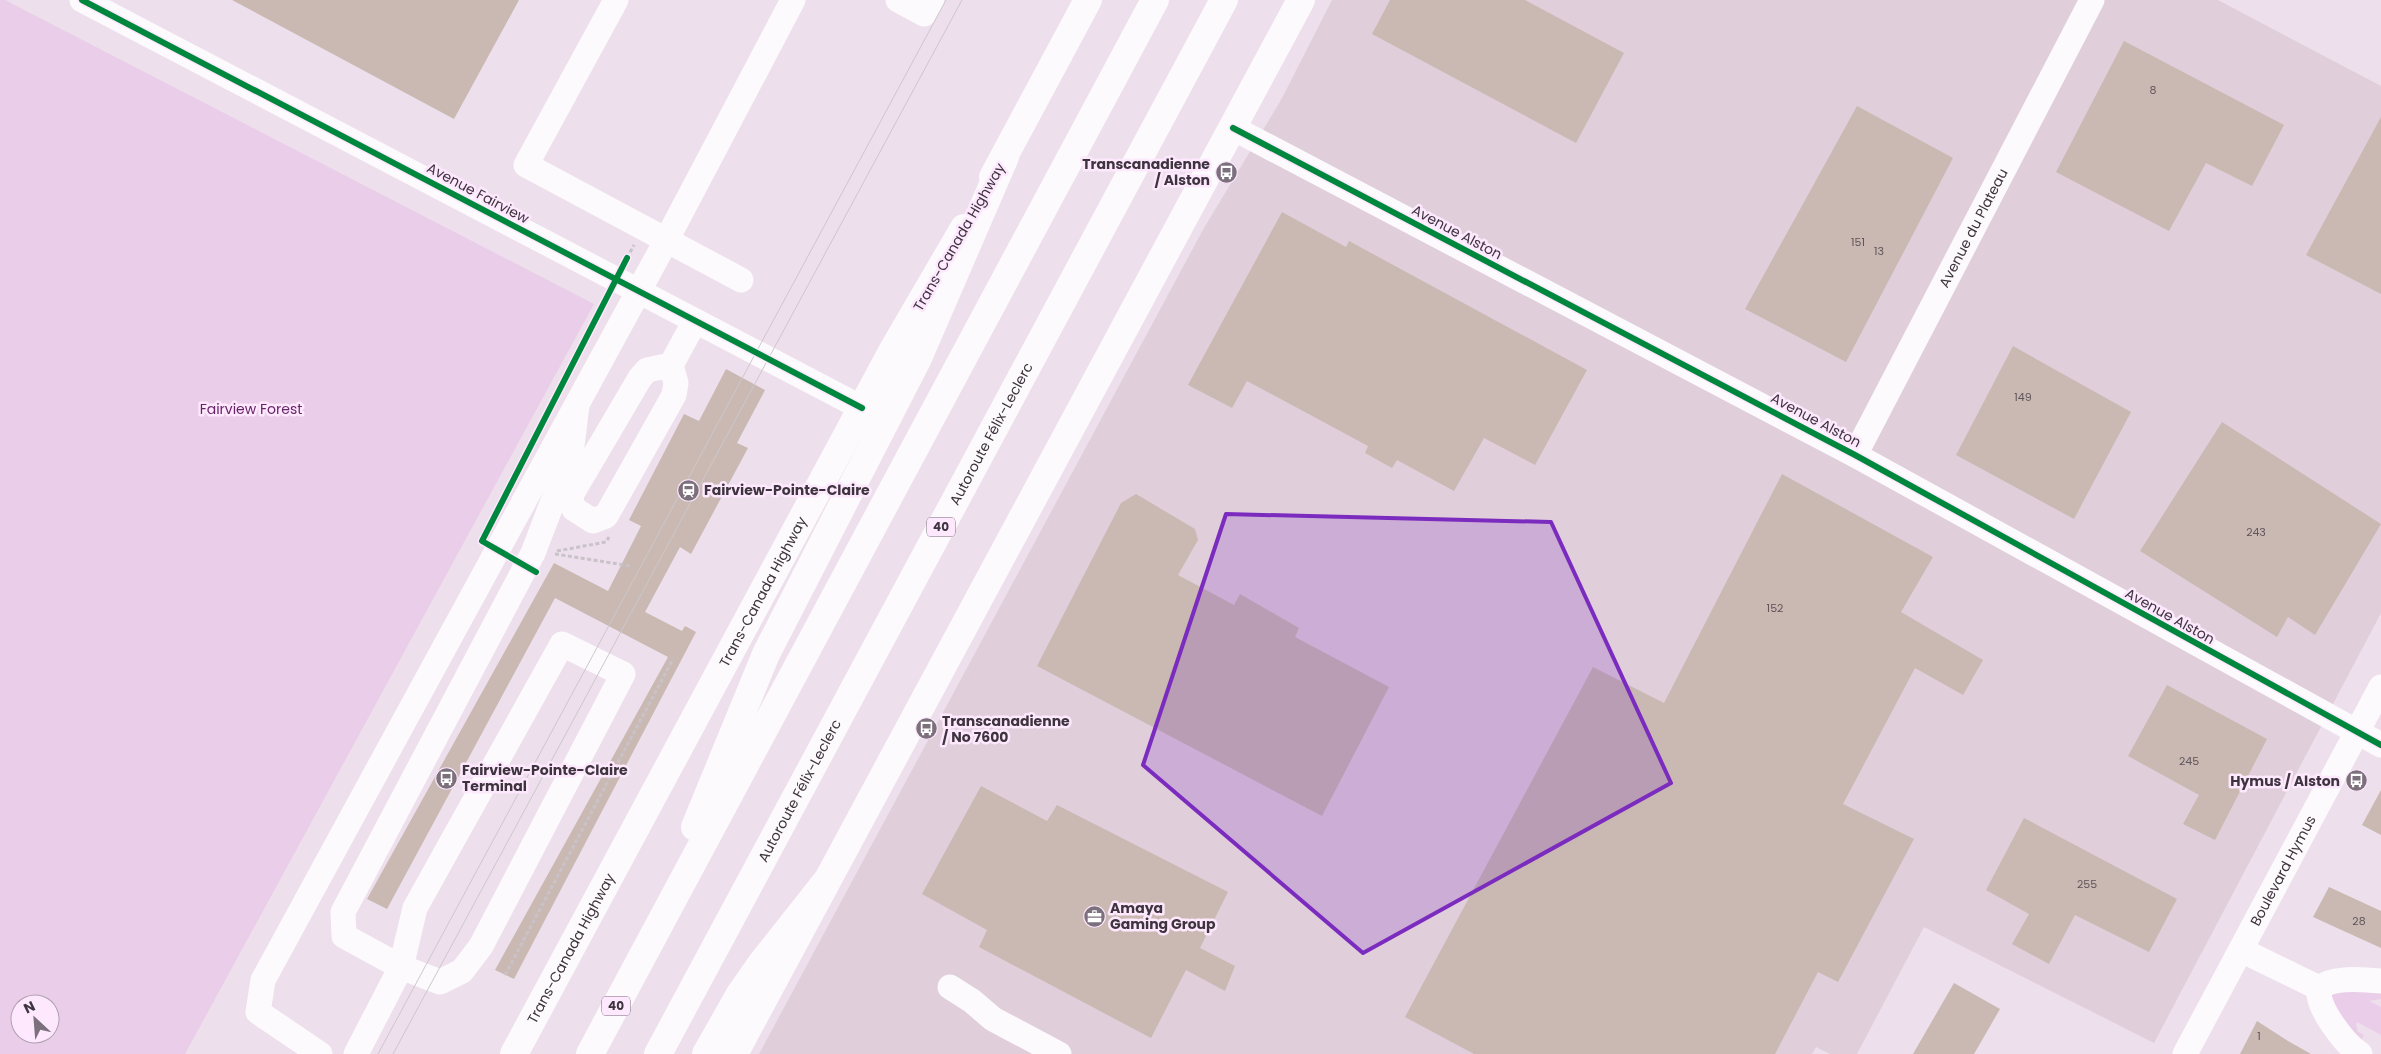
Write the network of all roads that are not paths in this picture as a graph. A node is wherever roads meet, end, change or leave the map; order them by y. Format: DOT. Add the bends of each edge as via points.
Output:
graph roads {
  1 [pos="82,0"];
  2 [pos="616,0"];
  3 [pos="793,0"];
  4 [pos="898,0"];
  5 [pos="932,0"];
  6 [pos="1088,0"];
  7 [pos="1155,0"];
  8 [pos="1224,0"];
  9 [pos="1301,0"];
  10 [pos="2092,0"];
  11 [pos="116,8"];
  12 [pos="1233,128"];
  13 [pos="1005,157"];
  14 [pos="666,241"];
  15 [pos="627,276"];
  16 [pos="741,280"];
  17 [pos="696,321"];
  18 [pos="671,365"];
  19 [pos="577,405"];
  20 [pos="862,408"];
  21 [pos="1855,454"];
  22 [pos="2381,687"];
  23 [pos="2357,732"];
  24 [pos="2381,745"];
  25 [pos="825,883"];
  26 [pos="2241,950"];
  27 [pos="642,958"];
  28 [pos="402,966"];
  29 [pos="2381,981"];
  30 [pos="950,987"];
  31 [pos="2318,988"];
  32 [pos="320,1054"];
  33 [pos="356,1054"];
  34 [pos="514,1054"];
  35 [pos="590,1054"];
  36 [pos="658,1054"];
  37 [pos="706,1054"];
  38 [pos="734,1054"];
  39 [pos="1059,1054"];
  40 [pos="2185,1054"];
  41 [pos="2360,1054"];
  1 -- 11 [label="street, Avenue Fairview"];
  2 -- 14 [label="street" via="526,165"];
  3 -- 14 [label="street"];
  4 -- 5 [label="street" via="924,14"];
  6 -- 13 [label="main road, Trans-Canada Highway"];
  7 -- 27 [label="main road, 40"];
  8 -- 36 [label="main road, Autoroute Félix-Leclerc / 40"];
  9 -- 12 [label="main road"];
  10 -- 21 [label="street, Avenue du Plateau"];
  11 -- 15 [label="street, Avenue Fairview"];
  12 -- 21 [label="street, Avenue Alston"];
  12 -- 25 [label="main road"];
  13 -- 20 [label="main road, Trans-Canada Highway"];
  13 -- 27 [label="main road" via="918,358 766,654"];
  14 -- 15 [label="street"];
  14 -- 16 [label="street"];
  15 -- 17 [label="street, Avenue Fairview"];
  15 -- 19 [label="street"];
  17 -- 18 [label="street"];
  17 -- 20 [label="street, Avenue Fairview"];
  18 -- 18 [label="street" via="647,370 640,378 570,497 574,509 592,521 606,516 674,395 676,383"];
  19 -- 28 [label="street" via="570,454 533,553 343,912 344,936"];
  19 -- 32 [label="street" via="263,980 258,1012"];
  20 -- 34 [label="main road, Trans-Canada Highway"];
  21 -- 23 [label="street, Avenue Alston"];
  22 -- 23 [label="street, Boulevard Hymus"];
  23 -- 24 [label="street, Avenue Alston"];
  23 -- 26 [label="street, Boulevard Hymus"];
  25 -- 37 [label="main road" via="755,972"];
  25 -- 38 [label="main road"];
  26 -- 31 [label="street"];
  26 -- 40 [label="street, Boulevard Hymus"];
  27 -- 35 [label="main road, 40"];
  28 -- 28 [label="street" via="440,982 462,971 481,946 623,674 562,644 415,908"];
  28 -- 33 [label="street"];
  29 -- 31 [label="street" via="2336,981"];
  30 -- 39 [label="street" via="992,1019"];
  31 -- 41 [label="street" via="2323,1008 2347,1044"];
}
